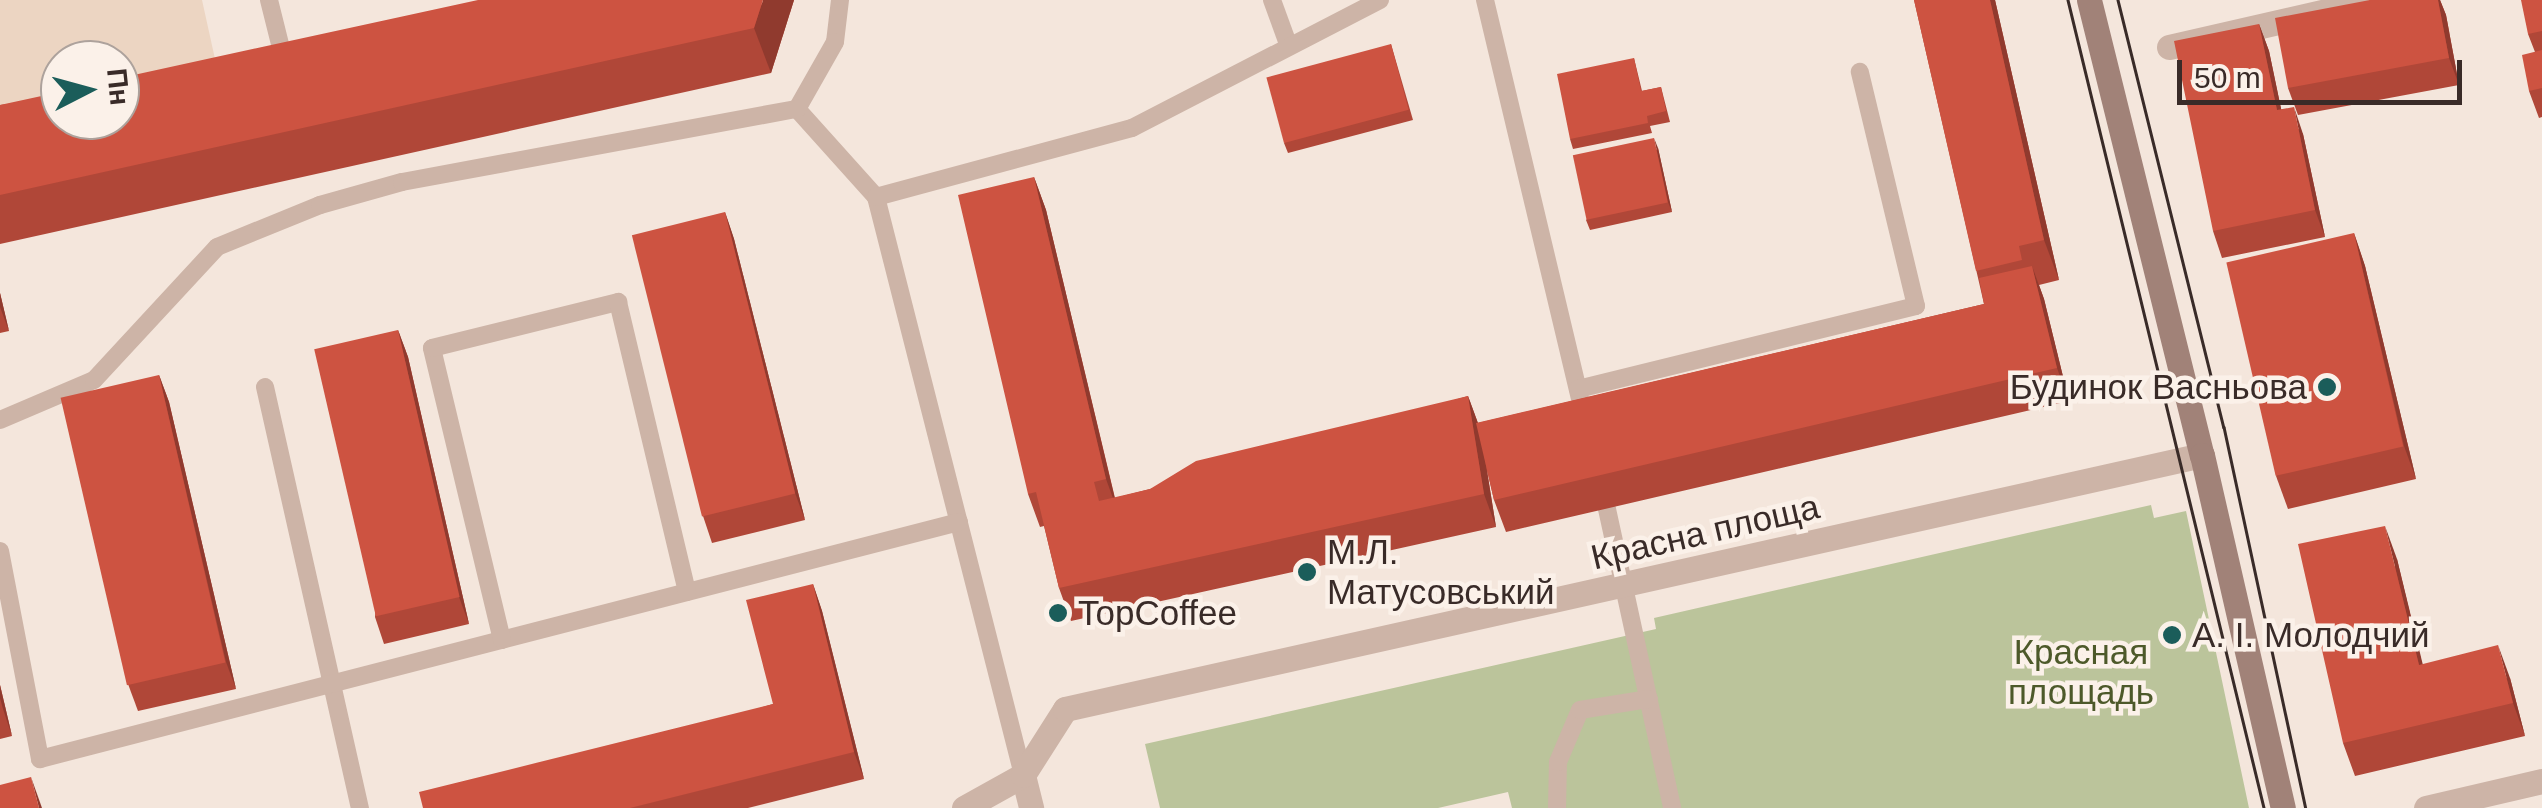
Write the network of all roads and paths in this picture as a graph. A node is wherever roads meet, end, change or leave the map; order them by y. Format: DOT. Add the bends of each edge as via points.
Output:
graph roads {
  1 [pos="269,0"];
  2 [pos="840,0"];
  3 [pos="1272,0"];
  4 [pos="1380,0"];
  5 [pos="1485,0"];
  6 [pos="2088,0"];
  7 [pos="2374,0"];
  8 [pos="280,44"];
  9 [pos="1288,44"];
  10 [pos="2169,47"];
  11 [pos="1860,72"];
  12 [pos="797,109"];
  13 [pos="876,196"];
  14 [pos="266,387"];
  15 [pos="1578,389"];
  16 [pos="1585,418"];
  17 [pos="0,420"];
  18 [pos="2202,454"];
  19 [pos="1607,509"];
  20 [pos="959,522"];
  21 [pos="0,551"];
  22 [pos="1625,586"];
  23 [pos="687,592"];
  24 [pos="502,640"];
  25 [pos="332,684"];
  26 [pos="1649,699"];
  27 [pos="1023,774"];
  28 [pos="2542,781"];
  29 [pos="360,808"];
  30 [pos="964,808"];
  31 [pos="1030,808"];
  32 [pos="1556,808"];
  33 [pos="1672,808"];
  34 [pos="2283,808"];
  35 [pos="2426,808"];
  1 -- 8 [label="lane"];
  2 -- 12 [label="lane" via="835,42"];
  3 -- 9 [label="lane"];
  4 -- 9 [label="lane"];
  5 -- 15 [label="lane"];
  6 -- 18 [label="main road"];
  7 -- 10 [label="street"];
  9 -- 13 [label="lane" via="1132,128"];
  11 -- 15 [label="lane" via="1916,306"];
  12 -- 13 [label="lane"];
  12 -- 17 [label="lane" via="402,182 320,205 217,247 94,380"];
  13 -- 20 [label="lane"];
  14 -- 25 [label="lane"];
  15 -- 16 [label="lane"];
  18 -- 22 [label="street, Красна площа"];
  18 -- 34 [label="main road"];
  19 -- 22 [label="lane"];
  20 -- 23 [label="lane"];
  20 -- 27 [label="lane"];
  21 -- 25 [label="lane" via="40,759"];
  22 -- 26 [label="lane"];
  22 -- 27 [label="street, Красна площа" via="1064,709"];
  23 -- 24 [label="lane"];
  23 -- 24 [label="lane" via="618,302 432,348"];
  24 -- 25 [label="lane"];
  25 -- 29 [label="lane"];
  26 -- 32 [label="lane" via="1580,710 1558,762"];
  26 -- 33 [label="lane"];
  27 -- 30 [label="street"];
  27 -- 31 [label="street"];
  28 -- 35 [label="street"];
}
